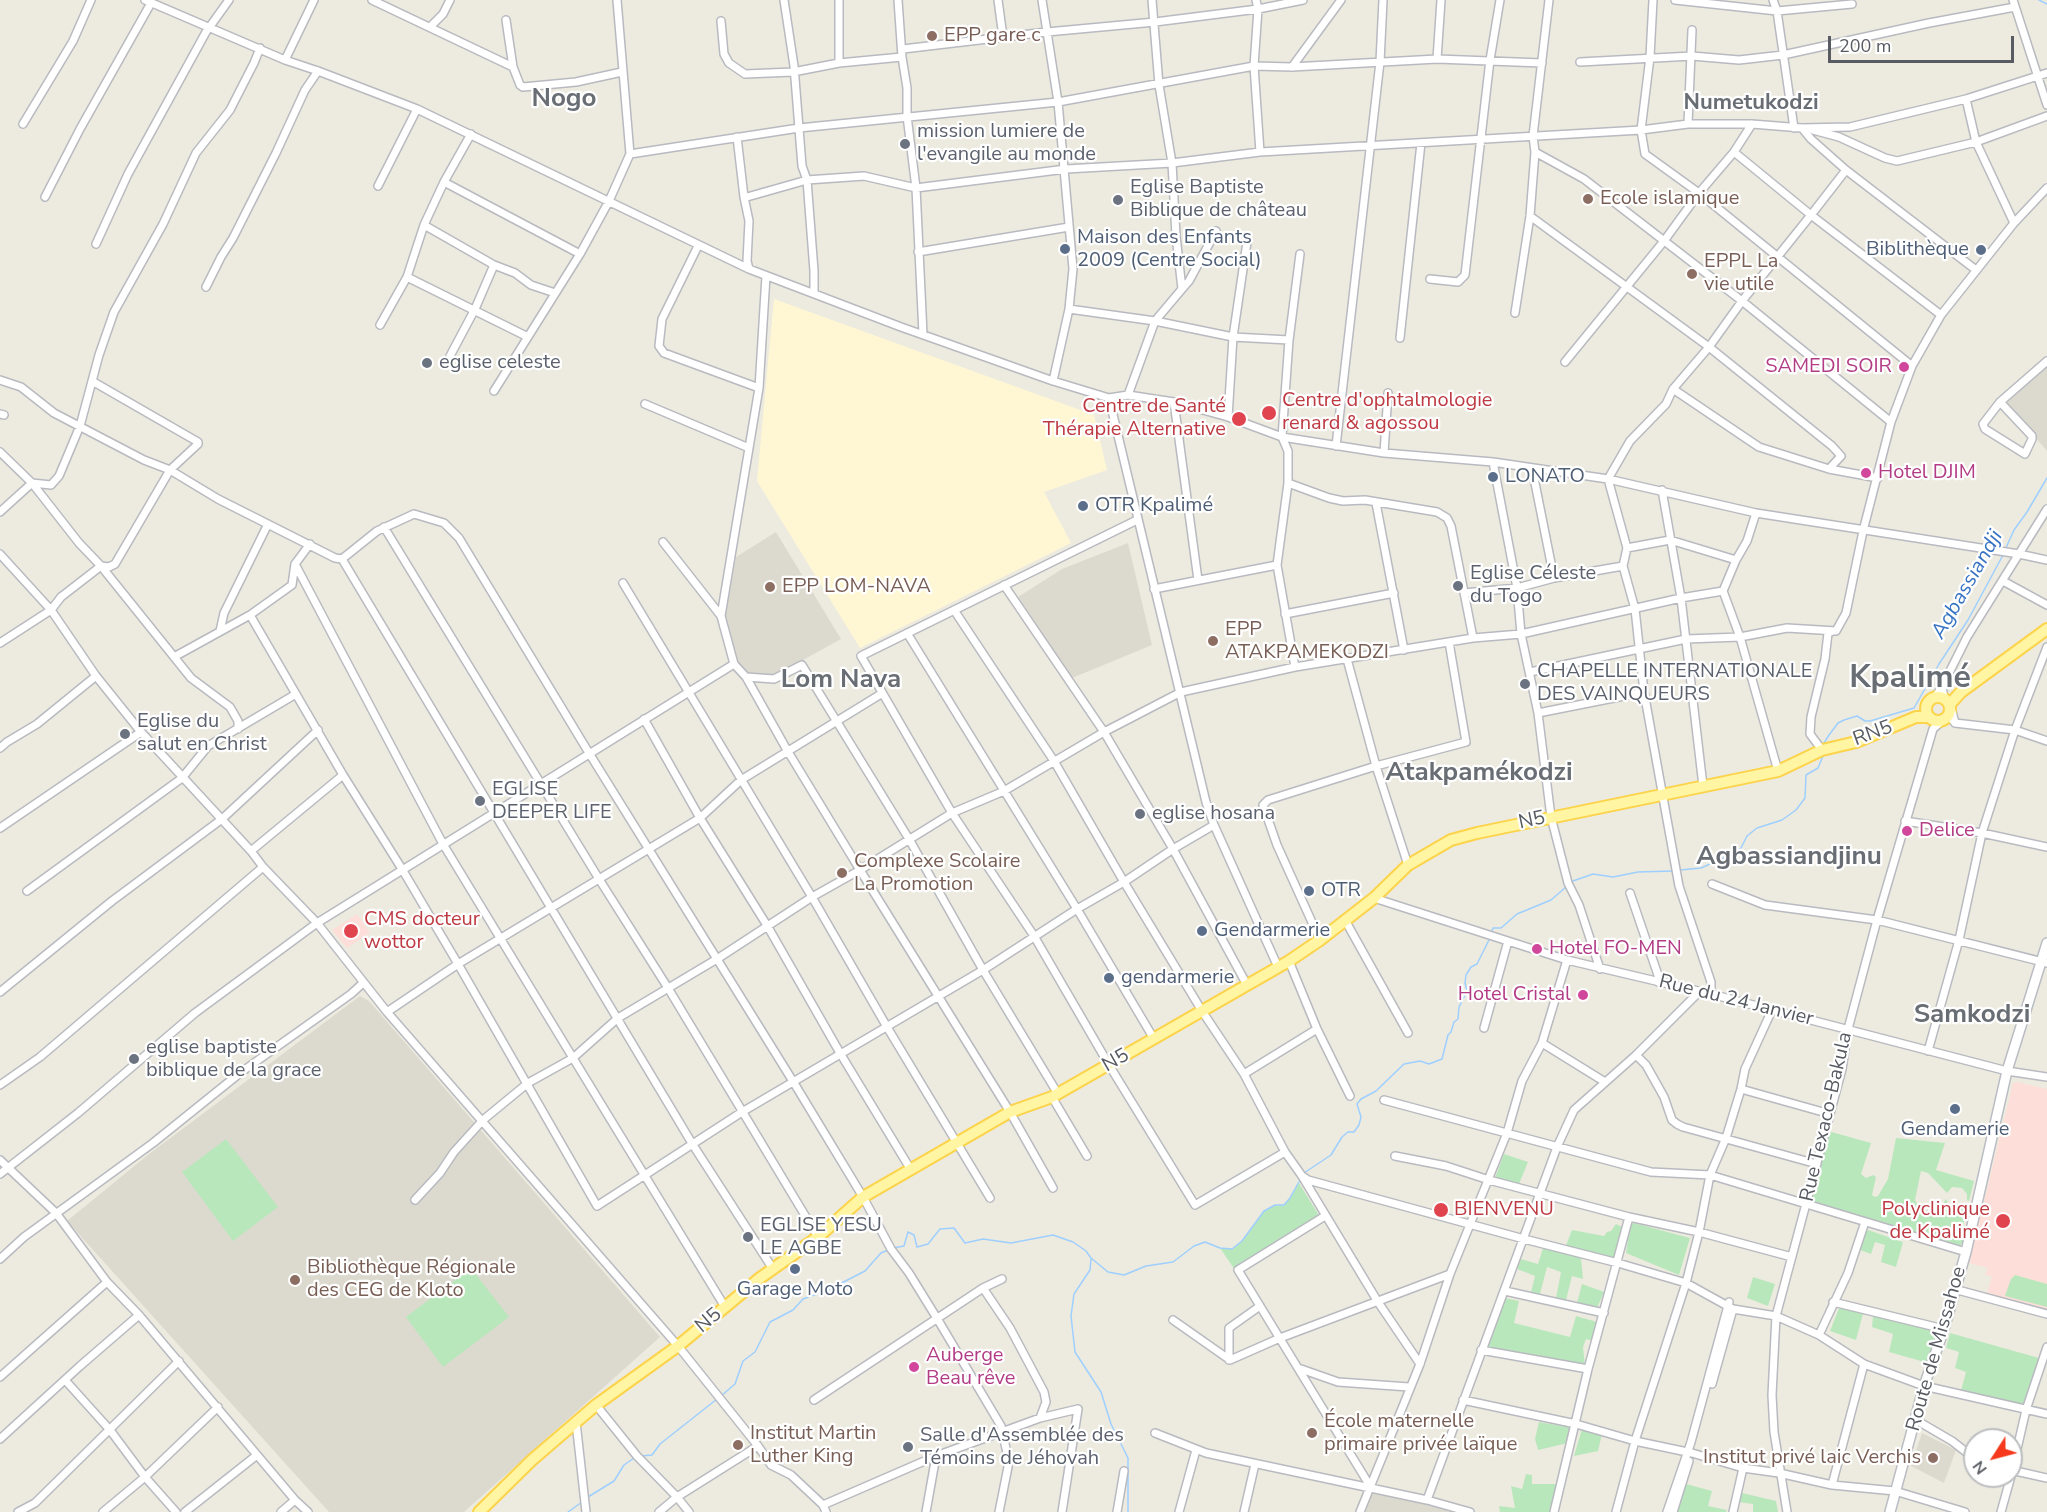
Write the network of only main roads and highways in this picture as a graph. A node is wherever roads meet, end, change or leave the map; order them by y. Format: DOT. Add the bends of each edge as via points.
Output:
graph roads {
  1 [pos="2047,630"];
  2 [pos="1943,696"];
  3 [pos="1927,712"];
  4 [pos="1825,749"];
  5 [pos="2047,943"];
  6 [pos="2044,963"];
  7 [pos="479,1512"];
  8 [pos="1890,1512"];
  1 -- 2 [label="main road, RN5" via="1961,692"];
  2 -- 3 [label="main road, RN5" via="1929,701"];
  2 -- 3 [label="main road" via="1948,720 1934,720"];
  3 -- 4 [label="main road, RN5 / N5" via="1856,742"];
  4 -- 7 [label="main road, N5 / N5" via="1778,771 1451,840 1408,865 1374,898 1289,961 1055,1096 1010,1112 863,1197 818,1237 596,1405"];
  5 -- 6 [label="main road, Route de Missahoe"];
  6 -- 8 [label="main road, Route de Missahoe" via="2007,1071 1966,1252"];
}
